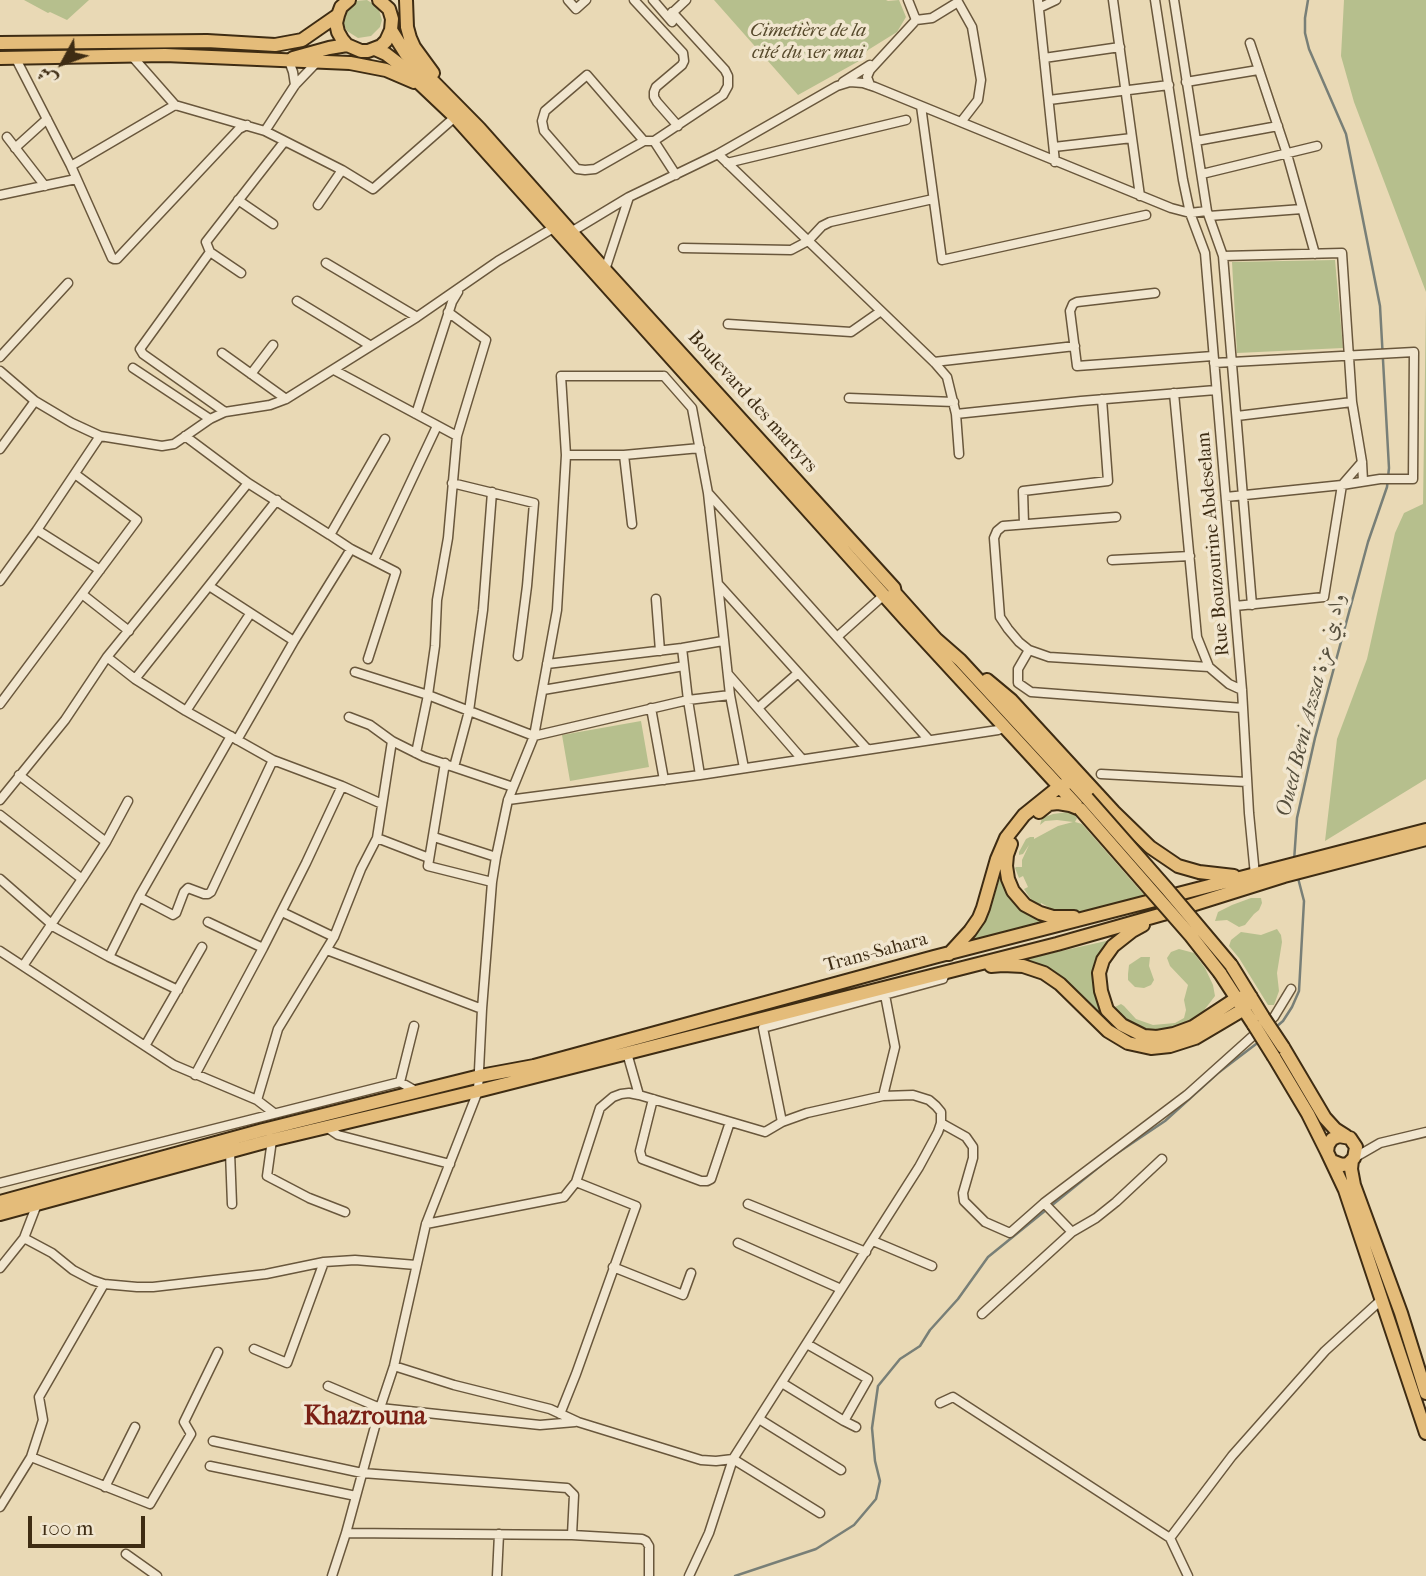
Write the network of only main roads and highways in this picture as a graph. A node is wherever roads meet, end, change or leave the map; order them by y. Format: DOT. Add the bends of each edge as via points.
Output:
graph roads {
  1 [pos="379,0"];
  2 [pos="406,0"];
  3 [pos="342,5"];
  4 [pos="391,30"];
  5 [pos="0,43"];
  6 [pos="343,46"];
  7 [pos="375,49"];
  8 [pos="0,58"];
  9 [pos="286,61"];
  10 [pos="317,62"];
  11 [pos="424,87"];
  12 [pos="443,92"];
  13 [pos="675,355"];
  14 [pos="960,660"];
  15 [pos="1041,766"];
  16 [pos="1066,785"];
  17 [pos="1045,802"];
  18 [pos="1084,804"];
  19 [pos="1426,830"];
  20 [pos="1426,839"];
  21 [pos="1307,865"];
  22 [pos="1284,872"];
  23 [pos="1250,876"];
  24 [pos="1163,914"];
  25 [pos="1092,917"];
  26 [pos="948,954"];
  27 [pos="1226,969"];
  28 [pos="948,972"];
  29 [pos="1251,997"];
  30 [pos="1240,1004"];
  31 [pos="1215,1013"];
  32 [pos="1259,1021"];
  33 [pos="1278,1052"];
  34 [pos="1348,1137"];
  35 [pos="1329,1157"];
  36 [pos="1353,1159"];
  37 [pos="0,1202"];
  38 [pos="0,1214"];
  39 [pos="1426,1394"];
  40 [pos="1426,1433"];
  1 -- 4 [label="highway, Boulevard des martyrs" via="392,19"];
  2 -- 12 [label="highway" via="410,38"];
  3 -- 5 [label="highway" via="302,40 275,45 207,41"];
  3 -- 6 [label="highway" via="336,23"];
  4 -- 7 [label="highway"];
  4 -- 12 [label="highway, Boulevard des martyrs" via="406,54"];
  6 -- 7 [label="highway"];
  6 -- 9 [label="highway"];
  6 -- 10 [label="highway"];
  7 -- 11 [label="highway, Boulevard des martyrs"];
  8 -- 9 [label="highway" via="165,55"];
  9 -- 10 [label="highway"];
  10 -- 11 [label="highway" via="368,66"];
  11 -- 13 [label="highway, Boulevard des martyrs"];
  12 -- 13 [label="highway, Boulevard des martyrs" via="606,270"];
  13 -- 14 [label="highway, Boulevard des martyrs"];
  13 -- 15 [label="highway, Boulevard des martyrs" via="884,596"];
  14 -- 16 [label="highway, Boulevard des martyrs"];
  14 -- 23 [label="highway" via="1011,700 1150,847 1178,866"];
  15 -- 16 [label="highway, Boulevard des martyrs"];
  15 -- 17 [label="highway"];
  16 -- 17 [label="highway"];
  16 -- 18 [label="highway"];
  17 -- 18 [label="highway"];
  17 -- 25 [label="highway" via="1013,841 1007,855 1008,879 1025,905 1040,913"];
  17 -- 26 [label="highway" via="1024,815 1006,838 984,908"];
  18 -- 27 [label="highway, bridge" via="1191,936"];
  19 -- 21 [label="highway"];
  20 -- 21 [label="highway"];
  21 -- 22 [label="highway"];
  22 -- 23 [label="highway, Trans-Sahara"];
  22 -- 24 [label="highway"];
  23 -- 25 [label="highway, Trans-Sahara"];
  24 -- 28 [label="highway"];
  24 -- 31 [label="highway" via="1132,931 1106,955 1100,985 1108,1010 1122,1025 1151,1037 1194,1027"];
  25 -- 26 [label="highway, Trans-Sahara"];
  26 -- 37 [label="highway, Trans-Sahara" via="534,1066 263,1130"];
  27 -- 29 [label="highway"];
  27 -- 30 [label="highway"];
  27 -- 31 [label="highway"];
  28 -- 30 [label="highway" via="1013,965 1044,973 1108,1031 1128,1043 1151,1048 1195,1038"];
  28 -- 38 [label="highway" via="272,1140"];
  29 -- 30 [label="highway"];
  29 -- 32 [label="highway"];
  30 -- 31 [label="highway"];
  30 -- 32 [label="highway"];
  32 -- 33 [label="highway, bridge"];
  33 -- 34 [label="highway" via="1325,1118"];
  33 -- 35 [label="highway"];
  34 -- 35 [label="highway" via="1332,1139"];
  34 -- 36 [label="highway" via="1356,1147"];
  35 -- 36 [label="highway" via="1342,1165"];
  35 -- 40 [label="highway" via="1345,1190"];
  36 -- 39 [label="highway" via="1354,1185"];
}
